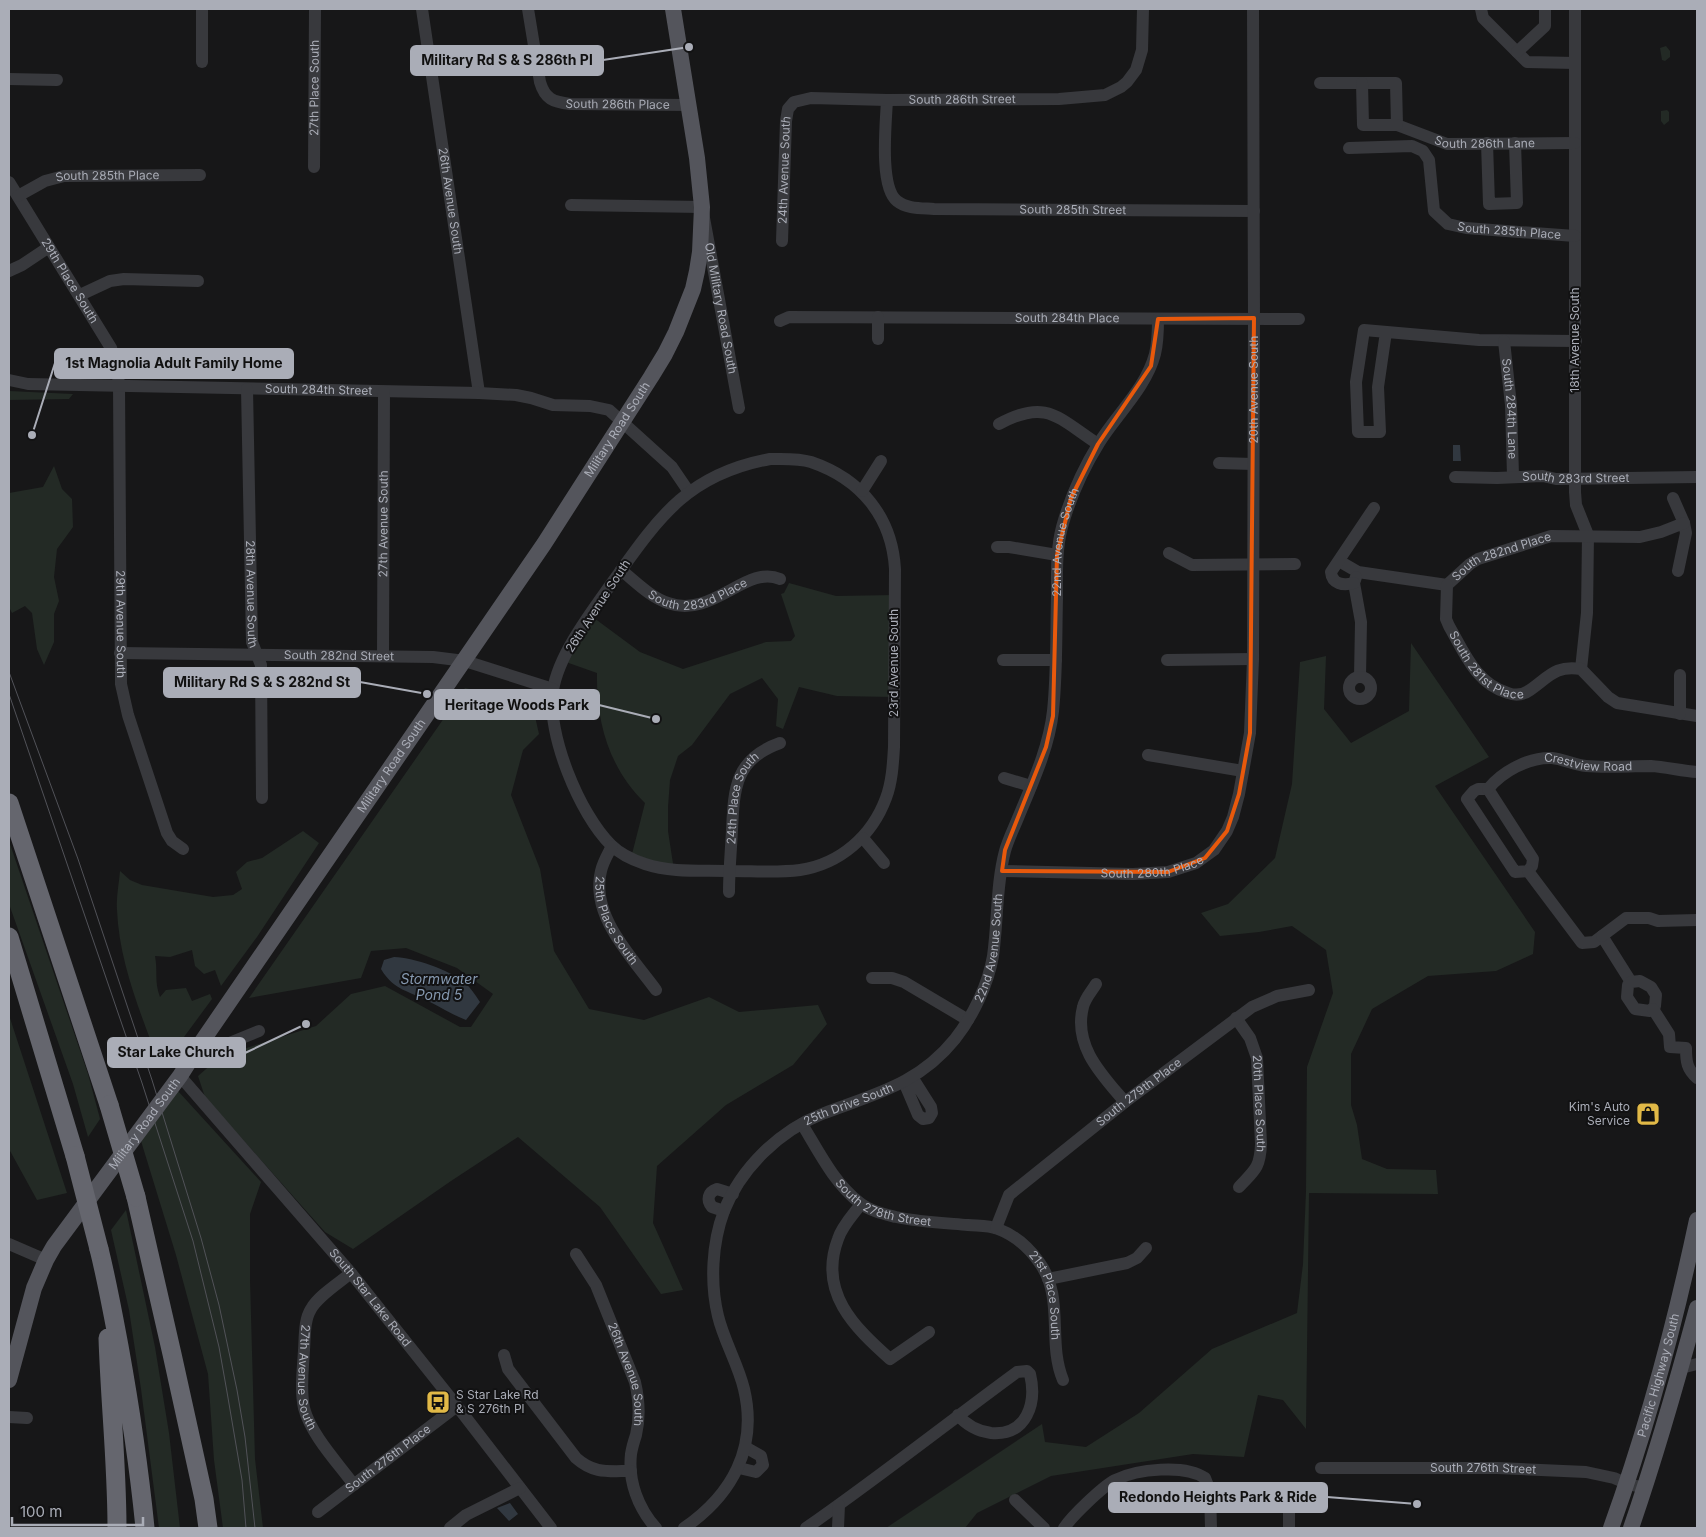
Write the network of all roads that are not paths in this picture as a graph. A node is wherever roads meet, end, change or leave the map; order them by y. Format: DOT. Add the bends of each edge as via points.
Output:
graph roads {
  1 [pos="202,9"];
  2 [pos="315,9"];
  3 [pos="422,9"];
  4 [pos="528,9"];
  5 [pos="673,9"];
  6 [pos="1143,9"];
  7 [pos="1253,9"];
  8 [pos="1481,9"];
  9 [pos="1545,9"];
  10 [pos="1575,9"];
  11 [pos="1517,52"];
  12 [pos="202,62"];
  13 [pos="1575,63"];
  14 [pos="9,79"];
  15 [pos="57,80"];
  16 [pos="1320,83"];
  17 [pos="1362,83"];
  18 [pos="887,100"];
  19 [pos="794,102"];
  20 [pos="689,105"];
  21 [pos="1398,126"];
  22 [pos="1515,143"];
  23 [pos="1575,143"];
  24 [pos="1487,144"];
  25 [pos="1350,148"];
  26 [pos="314,167"];
  27 [pos="200,175"];
  28 [pos="9,182"];
  29 [pos="18,196"];
  30 [pos="570,205"];
  31 [pos="702,207"];
  32 [pos="1254,211"];
  33 [pos="1575,236"];
  34 [pos="782,241"];
  35 [pos="49,247"];
  36 [pos="9,271"];
  37 [pos="198,281"];
  38 [pos="80,295"];
  39 [pos="878,317"];
  40 [pos="1254,318"];
  41 [pos="1158,319"];
  42 [pos="1299,319"];
  43 [pos="780,321"];
  44 [pos="1386,332"];
  45 [pos="878,339"];
  46 [pos="1504,341"];
  47 [pos="1576,341"];
  48 [pos="9,380"];
  49 [pos="119,386"];
  50 [pos="247,389"];
  51 [pos="384,392"];
  52 [pos="479,394"];
  53 [pos="739,408"];
  54 [pos="622,423"];
  55 [pos="999,424"];
  56 [pos="1098,444"];
  57 [pos="880,461"];
  58 [pos="1219,463"];
  59 [pos="1253,464"];
  60 [pos="1455,476"];
  61 [pos="1513,476"];
  62 [pos="1697,477"];
  63 [pos="1574,478"];
  64 [pos="862,491"];
  65 [pos="689,492"];
  66 [pos="1673,498"];
  67 [pos="1374,508"];
  68 [pos="1684,523"];
  69 [pos="1588,535"];
  70 [pos="997,547"];
  71 [pos="1169,554"];
  72 [pos="1057,555"];
  73 [pos="1339,561"];
  74 [pos="1295,564"];
  75 [pos="1254,565"];
  76 [pos="621,570"];
  77 [pos="1678,571"];
  78 [pos="1356,578"];
  79 [pos="780,579"];
  80 [pos="1447,586"];
  81 [pos="120,653"];
  82 [pos="256,655"];
  83 [pos="383,655"];
  84 [pos="1253,659"];
  85 [pos="1003,660"];
  86 [pos="1056,660"];
  87 [pos="1167,660"];
  88 [pos="465,661"];
  89 [pos="1581,669"];
  90 [pos="1680,675"];
  91 [pos="1360,677"];
  92 [pos="553,689"];
  93 [pos="1680,714"];
  94 [pos="1697,716"];
  95 [pos="780,743"];
  96 [pos="1148,755"];
  97 [pos="1243,771"];
  98 [pos="1697,772"];
  99 [pos="1004,778"];
  100 [pos="1031,786"];
  101 [pos="1488,789"];
  102 [pos="262,798"];
  103 [pos="9,803"];
  104 [pos="863,838"];
  105 [pos="612,846"];
  106 [pos="183,849"];
  107 [pos="884,863"];
  108 [pos="729,871"];
  109 [pos="1002,871"];
  110 [pos="1528,871"];
  111 [pos="729,892"];
  112 [pos="1697,920"];
  113 [pos="1602,936"];
  114 [pos="9,937"];
  115 [pos="872,978"];
  116 [pos="1631,982"];
  117 [pos="1096,984"];
  118 [pos="656,990"];
  119 [pos="1309,990"];
  120 [pos="1652,1009"];
  121 [pos="1236,1018"];
  122 [pos="968,1020"];
  123 [pos="259,1031"];
  124 [pos="201,1042"];
  125 [pos="180,1076"];
  126 [pos="1697,1078"];
  127 [pos="1125,1102"];
  128 [pos="802,1124"];
  129 [pos="1239,1187"];
  130 [pos="733,1194"];
  131 [pos="861,1204"];
  132 [pos="724,1211"];
  133 [pos="1697,1220"];
  134 [pos="996,1228"];
  135 [pos="9,1244"];
  136 [pos="1146,1248"];
  137 [pos="576,1254"];
  138 [pos="46,1260"];
  139 [pos="351,1273"];
  140 [pos="106,1274"];
  141 [pos="1048,1279"];
  142 [pos="1697,1308"];
  143 [pos="929,1332"];
  144 [pos="504,1355"];
  145 [pos="1697,1364"];
  146 [pos="1681,1368"];
  147 [pos="9,1380"];
  148 [pos="1063,1380"];
  149 [pos="180,1390"];
  150 [pos="457,1406"];
  151 [pos="958,1415"];
  152 [pos="9,1417"];
  153 [pos="27,1418"];
  154 [pos="745,1447"];
  155 [pos="739,1468"];
  156 [pos="1321,1468"];
  157 [pos="631,1471"];
  158 [pos="1628,1484"];
  159 [pos="354,1485"];
  160 [pos="520,1488"];
  161 [pos="1645,1488"];
  162 [pos="1289,1492"];
  163 [pos="1015,1500"];
  164 [pos="839,1505"];
  165 [pos="318,1512"];
  166 [pos="118,1528"];
  167 [pos="145,1528"];
  168 [pos="195,1528"];
  169 [pos="208,1528"];
  170 [pos="450,1528"];
  171 [pos="551,1528"];
  172 [pos="656,1528"];
  173 [pos="684,1528"];
  174 [pos="806,1528"];
  175 [pos="838,1528"];
  176 [pos="1044,1528"];
  177 [pos="1064,1528"];
  178 [pos="1211,1528"];
  179 [pos="1289,1528"];
  180 [pos="1611,1528"];
  181 [pos="1631,1528"];
  1 -- 12 [label="street"];
  2 -- 26 [label="street, 27th Place South"];
  3 -- 52 [label="street, 26th Avenue South"];
  4 -- 20 [label="street, South 286th Place" via="540,82 548,98 570,104"];
  5 -- 20 [label="main road, Military Road South"];
  6 -- 18 [label="street, South 286th Street" via="1142,50 1136,70 1121,87 1105,95"];
  7 -- 32 [label="street, 20th Avenue South"];
  8 -- 11 [label="street" via="1483,18"];
  9 -- 11 [label="street" via="1545,26"];
  10 -- 13 [label="street, 18th Avenue South"];
  11 -- 13 [label="street" via="1527,62"];
  13 -- 23 [label="street, 18th Avenue South"];
  14 -- 15 [label="street"];
  16 -- 17 [label="street"];
  17 -- 21 [label="street, South 286th Lane" via="1363,125"];
  17 -- 21 [label="street" via="1396,83"];
  18 -- 19 [label="street, South 286th Street" via="811,98"];
  18 -- 32 [label="street, South 285th Street" via="887,183 894,198 909,206 934,209"];
  19 -- 34 [label="street, 24th Avenue South" via="788,109 786,121"];
  20 -- 31 [label="main road, Military Road South"];
  21 -- 24 [label="street, South 286th Lane" via="1446,144"];
  22 -- 23 [label="street, South 286th Lane"];
  22 -- 24 [label="street, South 286th Lane"];
  22 -- 24 [label="street" via="1517,203 1489,204"];
  23 -- 33 [label="street, 18th Avenue South"];
  25 -- 33 [label="street, South 285th Place" via="1412,146 1423,151 1429,160 1434,211 1448,224"];
  27 -- 29 [label="street, South 285th Place" via="64,176"];
  28 -- 29 [label="street, 29th Place South"];
  29 -- 35 [label="street, 29th Place South"];
  30 -- 31 [label="street"];
  31 -- 53 [label="street, Old Military Road South"];
  31 -- 54 [label="main road, Military Road South" via="700,252 685,310 665,354"];
  32 -- 40 [label="street, 20th Avenue South"];
  33 -- 47 [label="street, 18th Avenue South"];
  35 -- 36 [label="street"];
  35 -- 38 [label="street, 29th Place South"];
  37 -- 38 [label="street" via="124,279 110,281"];
  38 -- 49 [label="street, 29th Place South" via="111,348"];
  39 -- 41 [label="street, South 284th Place"];
  39 -- 43 [label="street, South 284th Place" via="788,317"];
  39 -- 45 [label="street"];
  40 -- 41 [label="street, South 284th Place"];
  40 -- 42 [label="street, South 284th Place"];
  40 -- 59 [label="street, 20th Avenue South"];
  41 -- 56 [label="street, 22nd Avenue South" via="1157,346 1150,366"];
  44 -- 44 [label="street, South 284th Lane" via="1364,330 1356,382 1358,432 1380,432 1378,388"];
  44 -- 46 [label="street, South 284th Lane"];
  46 -- 47 [label="street, South 284th Lane"];
  46 -- 61 [label="street, South 284th Lane" via="1511,405"];
  47 -- 63 [label="street, 18th Avenue South"];
  48 -- 49 [label="street, South 284th Street" via="28,384"];
  49 -- 50 [label="street, South 284th Street"];
  49 -- 81 [label="street, 29th Avenue South"];
  50 -- 51 [label="street, South 284th Street"];
  50 -- 82 [label="street, 28th Avenue South" via="252,642"];
  51 -- 52 [label="street, South 284th Street"];
  51 -- 83 [label="street, 27th Avenue South"];
  52 -- 54 [label="street, South 284th Street" via="516,395 562,406 600,407 609,410"];
  54 -- 65 [label="street" via="672,467"];
  54 -- 88 [label="main road, Military Road South"];
  55 -- 56 [label="street" via="1017,414 1043,412 1058,417"];
  56 -- 72 [label="street, 22nd Avenue South" via="1071,498"];
  57 -- 64 [label="street"];
  58 -- 59 [label="street"];
  59 -- 75 [label="street, 20th Avenue South"];
  60 -- 61 [label="street, South 283rd Street"];
  61 -- 63 [label="street, South 283rd Street"];
  62 -- 63 [label="street, South 283rd Street"];
  63 -- 69 [label="street, 18th Avenue South" via="1576,505"];
  64 -- 65 [label="street" via="810,462 770,459 724,471"];
  64 -- 104 [label="street, 23rd Avenue South" via="880,516 892,545 895,586 892,770 886,798"];
  65 -- 76 [label="street, 26th Avenue South" via="666,512"];
  66 -- 68 [label="street"];
  67 -- 73 [label="street"];
  68 -- 69 [label="street, South 282nd Place" via="1640,537"];
  68 -- 77 [label="street" via="1686,533"];
  69 -- 80 [label="street, South 282nd Place" via="1542,537 1484,557 1470,564"];
  69 -- 89 [label="street, 18th Avenue South" via="1587,612"];
  70 -- 72 [label="street"];
  71 -- 75 [label="street" via="1192,565"];
  72 -- 86 [label="street, 22nd Avenue South"];
  73 -- 78 [label="street, South 282nd Place"];
  73 -- 78 [label="street, South 282nd Place" via="1331,572 1334,582 1344,585"];
  74 -- 75 [label="street"];
  75 -- 84 [label="street, 20th Avenue South"];
  76 -- 79 [label="street, South 283rd Place" via="659,599 684,606 711,601 752,579 769,576"];
  76 -- 92 [label="street, 26th Avenue South" via="574,639"];
  78 -- 80 [label="street, South 282nd Place"];
  78 -- 91 [label="street" via="1360,614"];
  80 -- 89 [label="street, South 281st Place" via="1446,619 1449,626 1475,671 1496,688 1523,694 1554,671"];
  81 -- 82 [label="street, South 282nd Street"];
  81 -- 106 [label="street, 29th Avenue South" via="121,684 128,715 167,833"];
  82 -- 83 [label="street, South 282nd Street"];
  82 -- 102 [label="street, 28th Avenue South" via="261,665"];
  83 -- 88 [label="street, South 282nd Street"];
  84 -- 87 [label="street"];
  84 -- 97 [label="street, 20th Avenue South" via="1250,733"];
  85 -- 86 [label="street"];
  86 -- 100 [label="street, 22nd Avenue South" via="1053,716 1046,747"];
  88 -- 92 [label="street, South 282nd Street"];
  88 -- 124 [label="main road, Military Road South"];
  89 -- 93 [label="street" via="1617,703"];
  90 -- 93 [label="street"];
  92 -- 105 [label="street, 26th Avenue South" via="556,729 567,770 583,806"];
  93 -- 94 [label="street"];
  95 -- 108 [label="street, 24th Place South" via="756,755 737,782"];
  96 -- 97 [label="street"];
  97 -- 109 [label="street, South 280th Place" via="1233,817 1221,842 1205,858 1187,867 1168,872 1133,874"];
  98 -- 101 [label="street, Crestview Road" via="1651,766 1583,766 1553,758 1520,765 1496,779"];
  99 -- 100 [label="street"];
  100 -- 109 [label="street, 22nd Avenue South" via="1005,850"];
  101 -- 110 [label="street" via="1533,859"];
  101 -- 110 [label="street, Crestview Road" via="1478,789 1467,799 1516,872"];
  103 -- 149 [label="highway, bridge" via="109,1105 136,1197"];
  104 -- 107 [label="street"];
  104 -- 108 [label="street" via="850,850 819,866 779,872"];
  105 -- 108 [label="street" via="631,858 658,867"];
  105 -- 118 [label="street, 25th Place South" via="600,880 603,913"];
  108 -- 111 [label="street"];
  109 -- 122 [label="street, 22nd Avenue South" via="992,959"];
  110 -- 113 [label="street, Crestview Road" via="1582,943 1594,942"];
  112 -- 113 [label="street" via="1626,918"];
  113 -- 116 [label="street"];
  114 -- 140 [label="highway, bridge" via="76,1156"];
  115 -- 122 [label="street" via="904,982"];
  116 -- 120 [label="street" via="1640,981 1651,987 1656,995"];
  116 -- 120 [label="street" via="1627,992 1635,1010"];
  117 -- 127 [label="street" via="1083,1007 1083,1041 1098,1070"];
  119 -- 121 [label="street, South 279th Place" via="1277,996"];
  120 -- 126 [label="street" via="1669,1034 1670,1048 1686,1048 1687,1065"];
  121 -- 127 [label="street, South 279th Place"];
  121 -- 129 [label="street, 20th Place South" via="1250,1038 1257,1058 1261,1144 1258,1167"];
  122 -- 128 [label="street, 25th Drive South" via="937,1059 908,1079"];
  123 -- 124 [label="street" via="227,1044"];
  124 -- 125 [label="main road, Military Road South"];
  125 -- 138 [label="main road, Military Road South"];
  125 -- 139 [label="street, South Star Lake Road"];
  127 -- 134 [label="street, South 279th Place" via="1009,1195"];
  128 -- 130 [label="street, 25th Drive South" via="760,1156"];
  128 -- 131 [label="street, South 278th Street" via="833,1175"];
  130 -- 132 [label="street, 25th Drive South"];
  130 -- 132 [label="street" via="717,1190 708,1196 712,1207"];
  131 -- 134 [label="street, South 278th Street" via="886,1215 906,1219"];
  131 -- 143 [label="street" via="846,1223 835,1250 834,1282 843,1309 863,1334 890,1359"];
  132 -- 154 [label="street, 25th Drive South" via="715,1246 714,1288 718,1318 745,1392 748,1414"];
  133 -- 158 [label="main road, Pacific Highway South" via="1666,1350"];
  134 -- 141 [label="street, 21st Place South" via="1013,1236 1038,1261"];
  135 -- 138 [label="street"];
  136 -- 141 [label="street" via="1128,1263"];
  137 -- 157 [label="street, 26th Avenue South" via="596,1285 635,1382 638,1421"];
  138 -- 147 [label="main road, Military Road South" via="34,1288"];
  139 -- 150 [label="street, South Star Lake Road"];
  139 -- 159 [label="street, 27th Avenue South" via="311,1309 307,1319 302,1380 304,1407 312,1426"];
  140 -- 166 [label="highway"];
  140 -- 167 [label="highway" via="127,1392"];
  141 -- 148 [label="street, 21st Place South" via="1056,1315 1057,1364"];
  142 -- 146 [label="main road, Pacific Highway South"];
  144 -- 157 [label="street" via="508,1369 576,1458 595,1470"];
  145 -- 146 [label="street"];
  146 -- 161 [label="main road, Pacific Highway South"];
  149 -- 168 [label="highway"];
  149 -- 169 [label="highway"];
  150 -- 159 [label="street, South 276th Place"];
  150 -- 160 [label="street, South Star Lake Road"];
  151 -- 151 [label="street" via="978,1430 994,1433 1012,1430 1024,1420 1031,1408 1030,1374 1027,1371 1017,1372"];
  151 -- 164 [label="street"];
  152 -- 153 [label="street"];
  154 -- 155 [label="street, 25th Drive South"];
  154 -- 155 [label="street" via="761,1456 763,1465 756,1472"];
  155 -- 173 [label="street, 25th Drive South" via="725,1491"];
  156 -- 158 [label="street, South 276th Street" via="1497,1468 1586,1472"];
  157 -- 172 [label="street, 26th Avenue South" via="636,1496"];
  158 -- 161 [label="street, South 276th Street"];
  158 -- 180 [label="main road, Pacific Highway South"];
  159 -- 165 [label="street, South 276th Place"];
  160 -- 170 [label="street" via="466,1515"];
  160 -- 171 [label="street, South Star Lake Road"];
  161 -- 181 [label="main road, Pacific Highway South"];
  162 -- 179 [label="street"];
  163 -- 176 [label="street"];
  164 -- 174 [label="street"];
  164 -- 175 [label="street"];
  177 -- 178 [label="street" via="1114,1481 1139,1473 1166,1470 1192,1472 1205,1478 1210,1490"];
}
